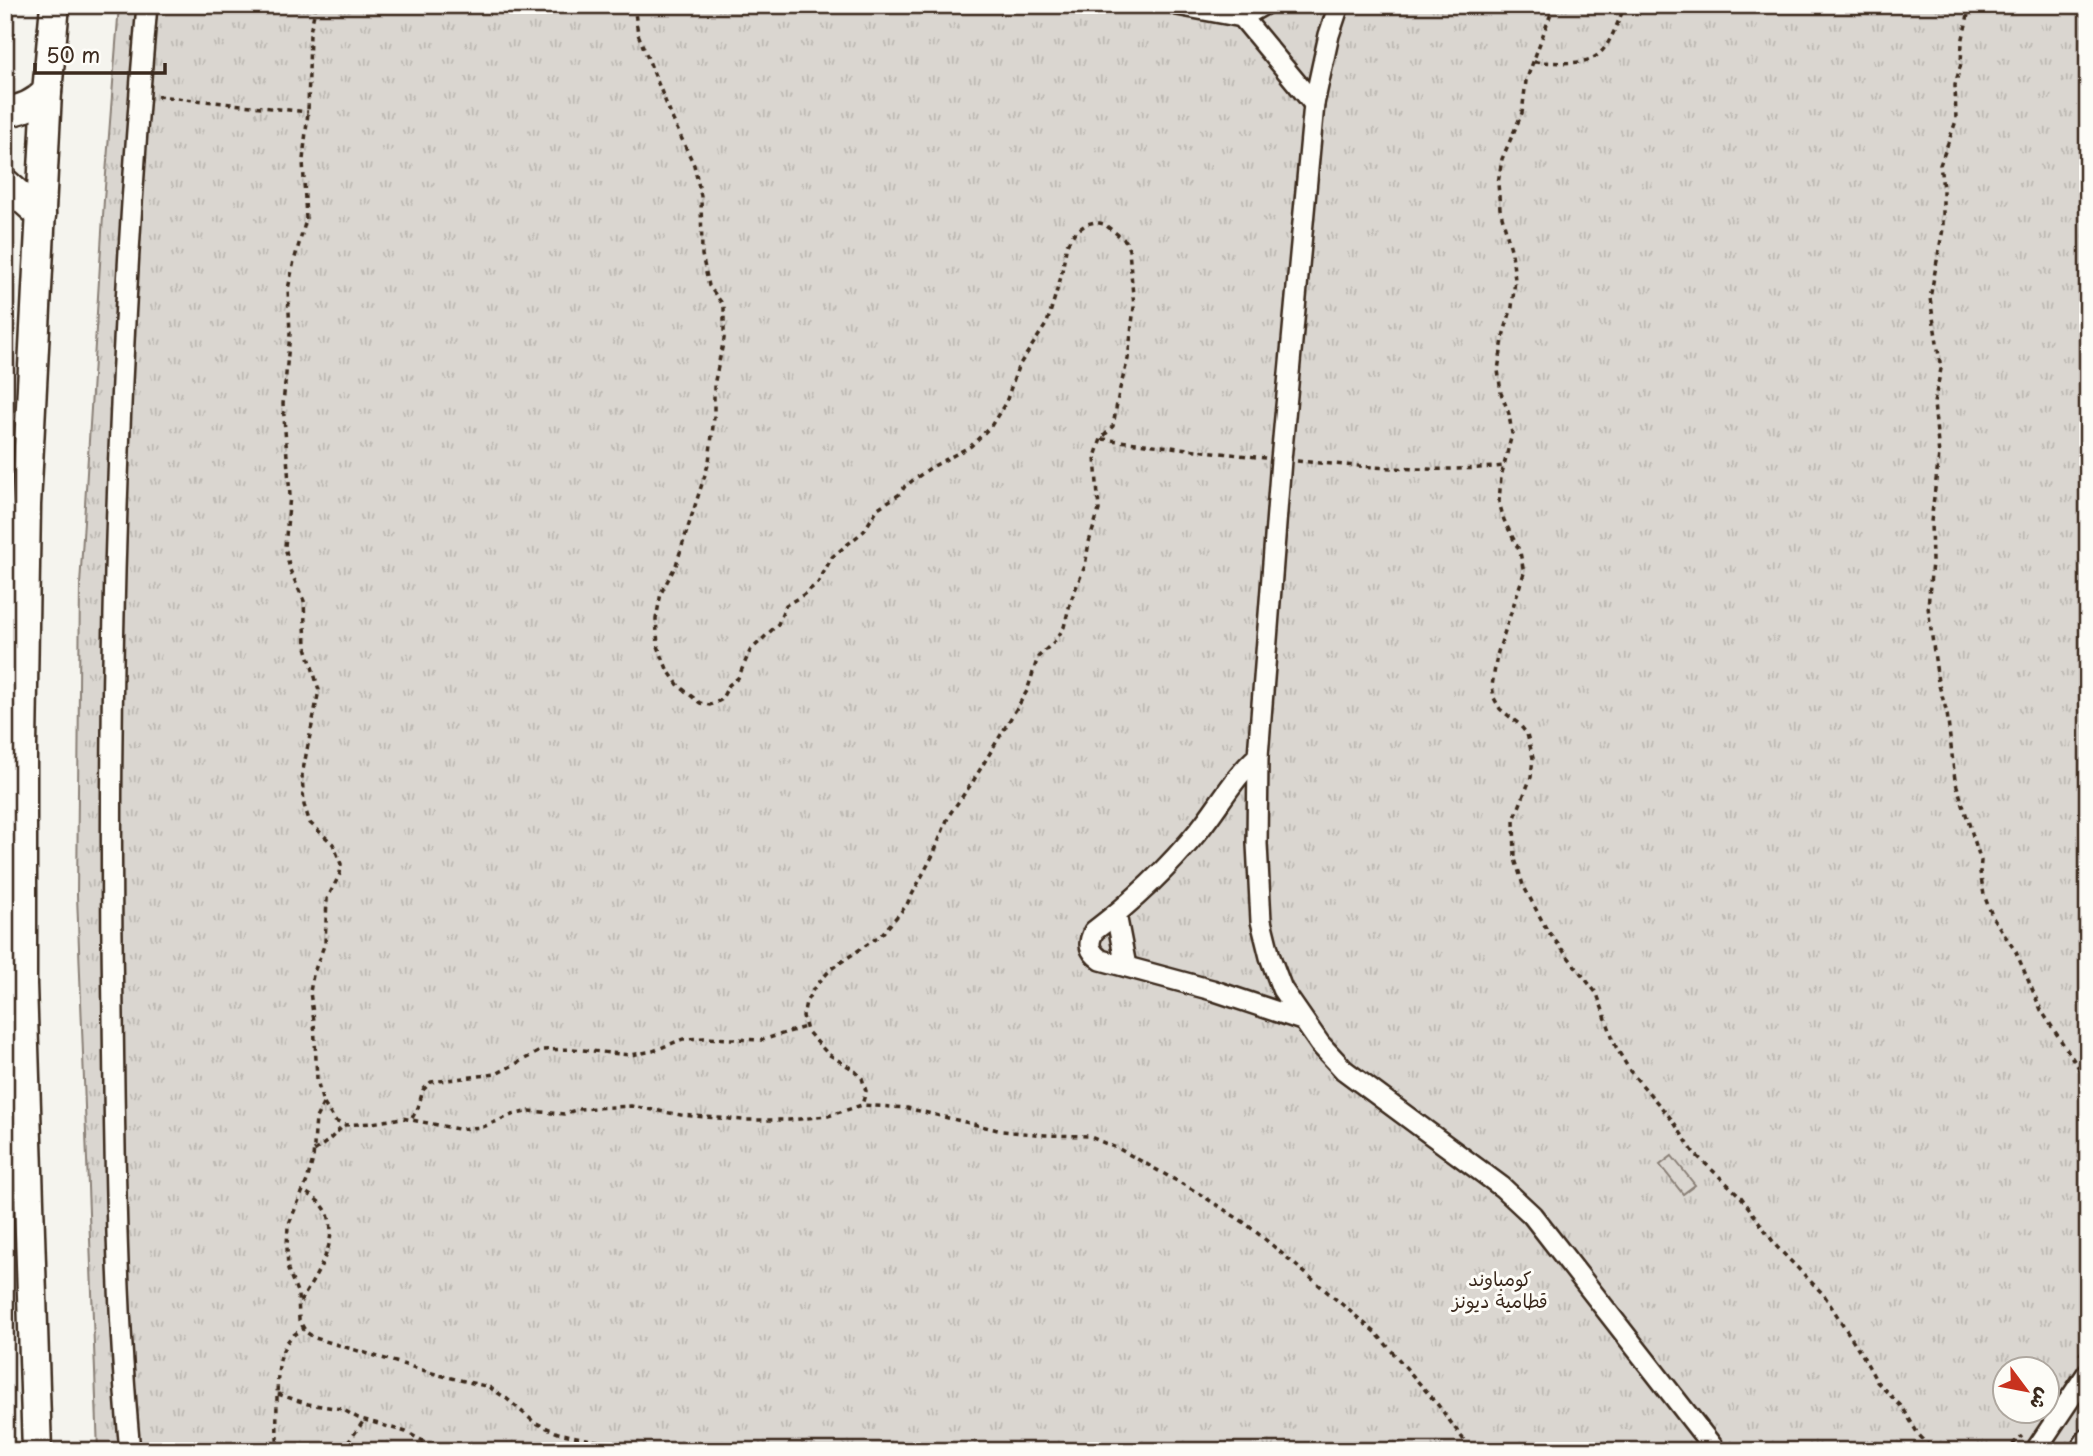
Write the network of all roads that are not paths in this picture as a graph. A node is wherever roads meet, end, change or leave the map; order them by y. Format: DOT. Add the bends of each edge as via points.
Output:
graph roads {
  1 [pos="55,5"];
  2 [pos="147,5"];
  3 [pos="1177,5"];
  4 [pos="1263,5"];
  5 [pos="1339,5"];
  6 [pos="1242,17"];
  7 [pos="47,92"];
  8 [pos="1314,104"];
  9 [pos="5,111"];
  10 [pos="5,183"];
  11 [pos="41,215"];
  12 [pos="30,440"];
  13 [pos="5,477"];
  14 [pos="15,585"];
  15 [pos="1258,756"];
  16 [pos="1116,915"];
  17 [pos="1126,966"];
  18 [pos="1302,1020"];
  19 [pos="2088,1372"];
  20 [pos="2088,1438"];
  21 [pos="37,1451"];
  22 [pos="130,1451"];
  23 [pos="1716,1451"];
  24 [pos="2035,1451"];
  25 [pos="2080,1451"];
  1 -- 7 [label="street"];
  2 -- 22 [label="street" via="117,466 110,864 116,1166"];
  3 -- 6 [label="street"];
  4 -- 6 [label="street"];
  5 -- 8 [label="street"];
  6 -- 8 [label="street"];
  7 -- 9 [label="street" via="31,105"];
  7 -- 11 [label="street"];
  8 -- 15 [label="street"];
  10 -- 11 [label="street"];
  11 -- 12 [label="street"];
  12 -- 13 [label="street"];
  12 -- 14 [label="street"];
  14 -- 21 [label="street"];
  15 -- 16 [label="street" via="1181,852"];
  15 -- 18 [label="street" via="1261,921 1282,989"];
  16 -- 17 [label="street"];
  16 -- 17 [label="street" via="1094,931 1090,948 1101,960"];
  17 -- 18 [label="street"];
  18 -- 23 [label="street" via="1344,1070 1502,1187 1532,1215"];
  19 -- 24 [label="street"];
  20 -- 25 [label="street"];
}
